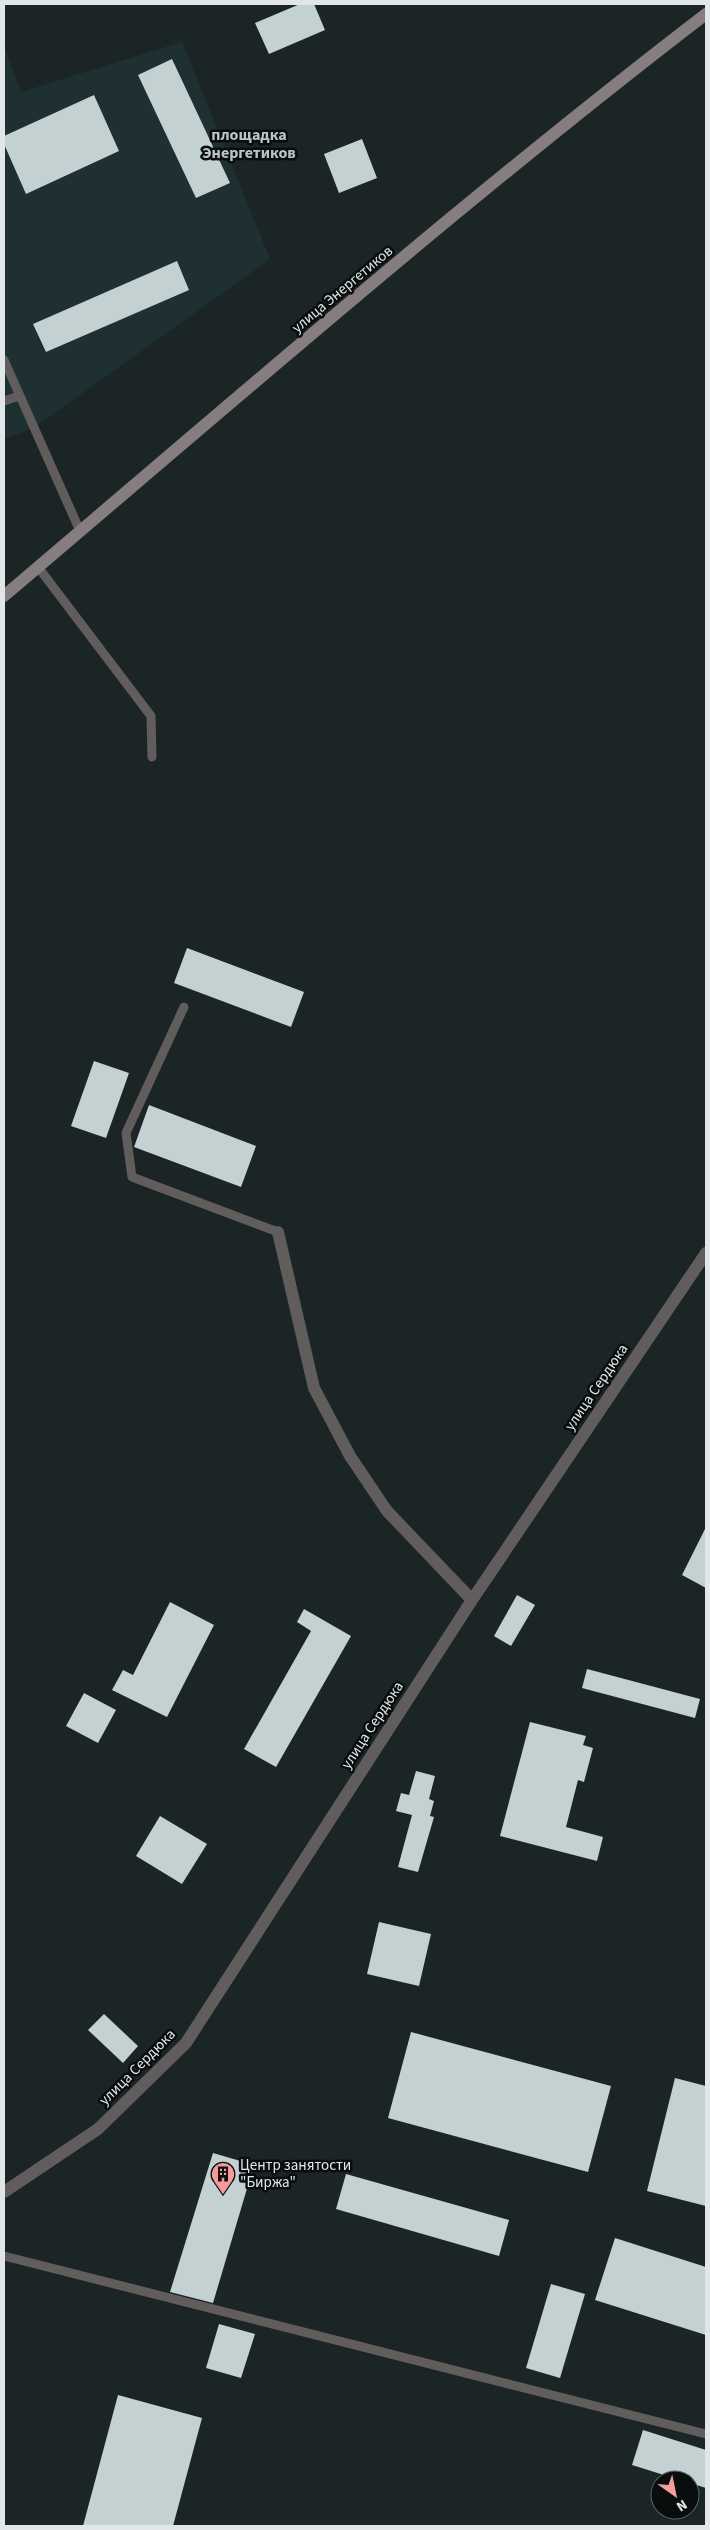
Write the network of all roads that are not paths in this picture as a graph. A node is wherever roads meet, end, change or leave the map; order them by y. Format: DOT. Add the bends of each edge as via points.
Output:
graph roads {
  1 [pos="706,14"];
  2 [pos="4,360"];
  3 [pos="19,396"];
  4 [pos="4,401"];
  5 [pos="80,531"];
  6 [pos="38,567"];
  7 [pos="4,596"];
  8 [pos="152,757"];
  9 [pos="184,1007"];
  10 [pos="278,1232"];
  11 [pos="706,1252"];
  12 [pos="472,1600"];
  13 [pos="25,2177"];
  14 [pos="4,2179"];
  15 [pos="4,2192"];
  16 [pos="4,2256"];
  17 [pos="706,2434"];
  1 -- 5 [label="main road, улица Энергетиков" via="592,101 483,191"];
  2 -- 3 [label="lane"];
  3 -- 4 [label="lane"];
  3 -- 5 [label="lane"];
  5 -- 6 [label="main road, улица Энергетиков"];
  6 -- 7 [label="main road, улица Энергетиков"];
  6 -- 8 [label="lane" via="151,716"];
  9 -- 10 [label="lane" via="126,1133 132,1177"];
  10 -- 12 [label="street" via="314,1388 345,1448 387,1511"];
  11 -- 12 [label="street, улица Сердюка"];
  12 -- 13 [label="street, улица Сердюка" via="186,2043 98,2129"];
  13 -- 14 [label="street"];
  13 -- 15 [label="street, улица Сердюка"];
  16 -- 17 [label="lane"];
}
